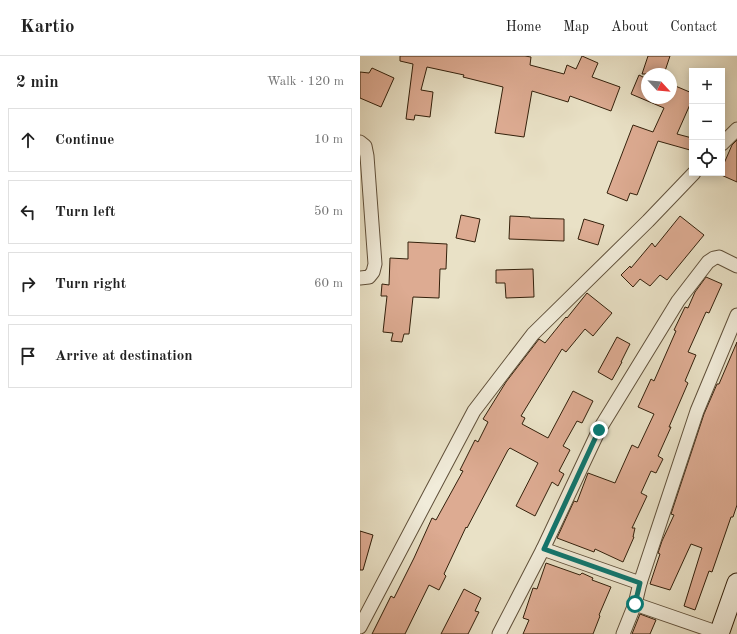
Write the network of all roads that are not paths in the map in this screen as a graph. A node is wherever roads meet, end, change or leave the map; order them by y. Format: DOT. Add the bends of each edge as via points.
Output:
graph roads {
  1 [pos="737,129"];
  2 [pos="725,141"];
  3 [pos="360,142"];
  4 [pos="691,176"];
  5 [pos="737,266"];
  6 [pos="360,278"];
  7 [pos="737,315"];
  8 [pos="544,549"];
  9 [pos="640,583"];
  10 [pos="737,583"];
  11 [pos="635,604"];
  12 [pos="360,627"];
  13 [pos="500,634"];
  14 [pos="623,634"];
  15 [pos="719,634"];
  1 -- 2 [label="street"];
  3 -- 6 [label="street" via="367,156 376,264 369,277"];
  4 -- 12 [label="street" via="533,334 474,410"];
  5 -- 8 [label="street" via="714,258 708,262 678,301 599,430"];
  7 -- 9 [label="street" via="697,411"];
  8 -- 9 [label="street"];
  8 -- 13 [label="street"];
  9 -- 11 [label="street"];
  10 -- 15 [label="main road"];
  11 -- 14 [label="street"];
  11 -- 15 [label="street"];
}
